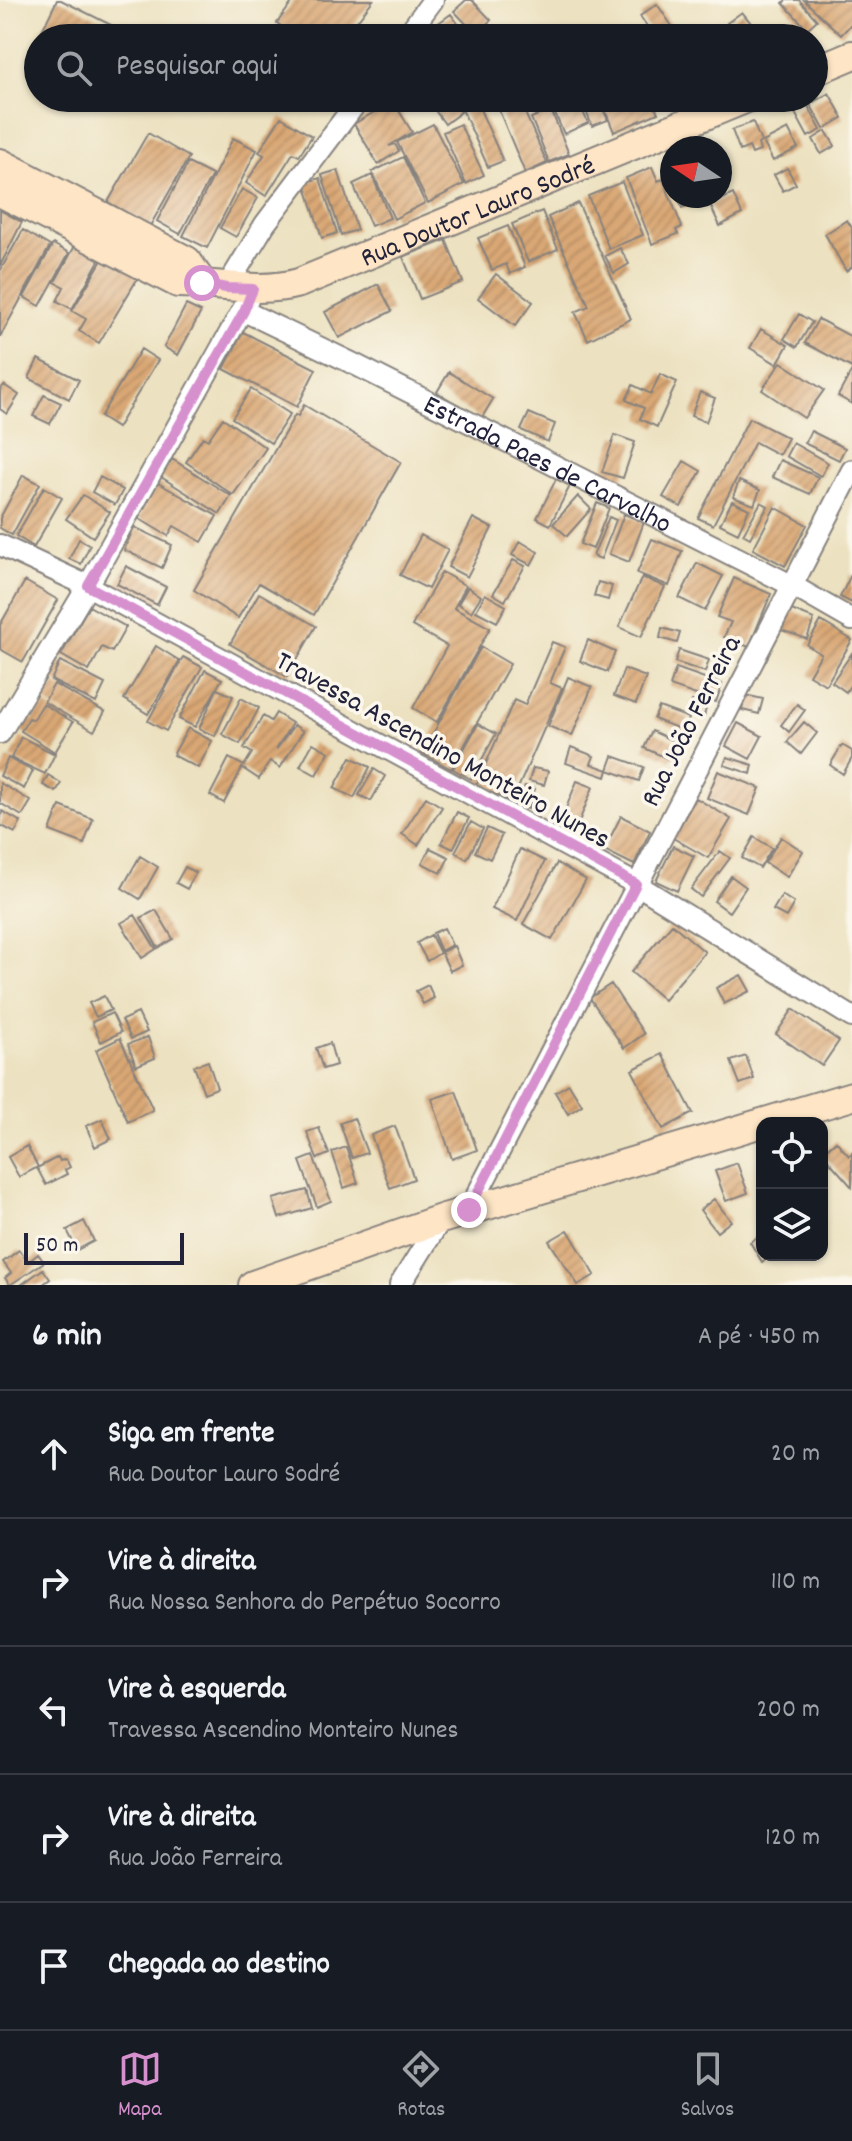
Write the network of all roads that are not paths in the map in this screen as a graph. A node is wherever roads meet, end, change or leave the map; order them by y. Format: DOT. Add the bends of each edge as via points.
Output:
graph roads {
  1 [pos="433,0"];
  2 [pos="415,24"];
  3 [pos="852,55"];
  4 [pos="828,65"];
  5 [pos="349,112"];
  6 [pos="713,112"];
  7 [pos="0,163"];
  8 [pos="0,192"];
  9 [pos="231,293"];
  10 [pos="852,470"];
  11 [pos="0,545"];
  12 [pos="791,585"];
  13 [pos="88,586"];
  14 [pos="852,620"];
  15 [pos="0,733"];
  16 [pos="636,884"];
  17 [pos="852,1017"];
  18 [pos="852,1096"];
  19 [pos="469,1210"];
  20 [pos="441,1219"];
  21 [pos="253,1285"];
  22 [pos="400,1285"];
  1 -- 2 [label="street"];
  3 -- 4 [label="main road"];
  5 -- 9 [label="street" via="265,224"];
  6 -- 9 [label="main road, Rua Doutor Lauro Sodré" via="299,283"];
  7 -- 9 [label="main road, Estrada Paes de Carvalho" via="187,261"];
  8 -- 9 [label="main road, Estrada Paes de Carvalho" via="178,283"];
  9 -- 12 [label="street, Estrada Paes de Carvalho"];
  9 -- 13 [label="street"];
  10 -- 12 [label="street, Rua João Ferreira"];
  11 -- 13 [label="street, Travessa Ascendino Monteiro Nunes"];
  12 -- 14 [label="street, Estrada Paes de Carvalho"];
  12 -- 16 [label="street, Rua João Ferreira"];
  13 -- 15 [label="street"];
  13 -- 16 [label="street, Travessa Ascendino Monteiro Nunes"];
  16 -- 17 [label="street, Travessa Ascendino Monteiro Nunes"];
  16 -- 19 [label="street, Rua João Ferreira"];
  18 -- 19 [label="main road"];
  19 -- 20 [label="main road"];
  20 -- 21 [label="main road"];
  20 -- 22 [label="street"];
}
